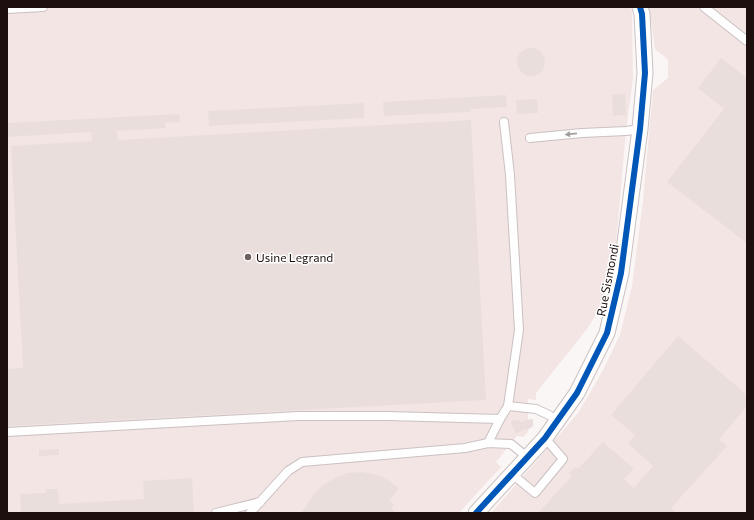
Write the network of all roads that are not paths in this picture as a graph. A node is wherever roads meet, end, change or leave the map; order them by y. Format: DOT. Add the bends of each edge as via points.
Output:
graph roads {
  1 [pos="43,7"];
  2 [pos="640,7"];
  3 [pos="704,7"];
  4 [pos="7,9"];
  5 [pos="747,41"];
  6 [pos="504,122"];
  7 [pos="640,124"];
  8 [pos="530,138"];
  9 [pos="508,406"];
  10 [pos="500,419"];
  11 [pos="557,421"];
  12 [pos="7,432"];
  13 [pos="545,438"];
  14 [pos="488,443"];
  15 [pos="527,457"];
  16 [pos="512,474"];
  17 [pos="260,502"];
  18 [pos="216,513"];
  19 [pos="250,513"];
  20 [pos="476,513"];
  1 -- 4 [label="lane"];
  2 -- 7 [label="street, Rue Sismondi" via="645,73"];
  3 -- 5 [label="lane"];
  6 -- 9 [label="lane" via="510,175 519,330"];
  7 -- 8 [label="lane, one-way" via="626,131"];
  7 -- 11 [label="street, Rue Sismondi" via="621,273 607,333 577,393"];
  9 -- 10 [label="lane"];
  9 -- 11 [label="lane" via="536,409"];
  10 -- 12 [label="lane" via="298,416"];
  10 -- 14 [label="lane"];
  11 -- 13 [label="street, Rue Sismondi"];
  13 -- 15 [label="street, Rue Sismondi"];
  13 -- 16 [label="lane" via="563,460 535,493"];
  14 -- 15 [label="lane" via="511,444"];
  14 -- 17 [label="lane" via="465,448 302,462 288,471"];
  15 -- 16 [label="street, Rue Sismondi"];
  16 -- 20 [label="street, Rue Sismondi"];
  17 -- 18 [label="lane"];
  17 -- 19 [label="lane"];
}
